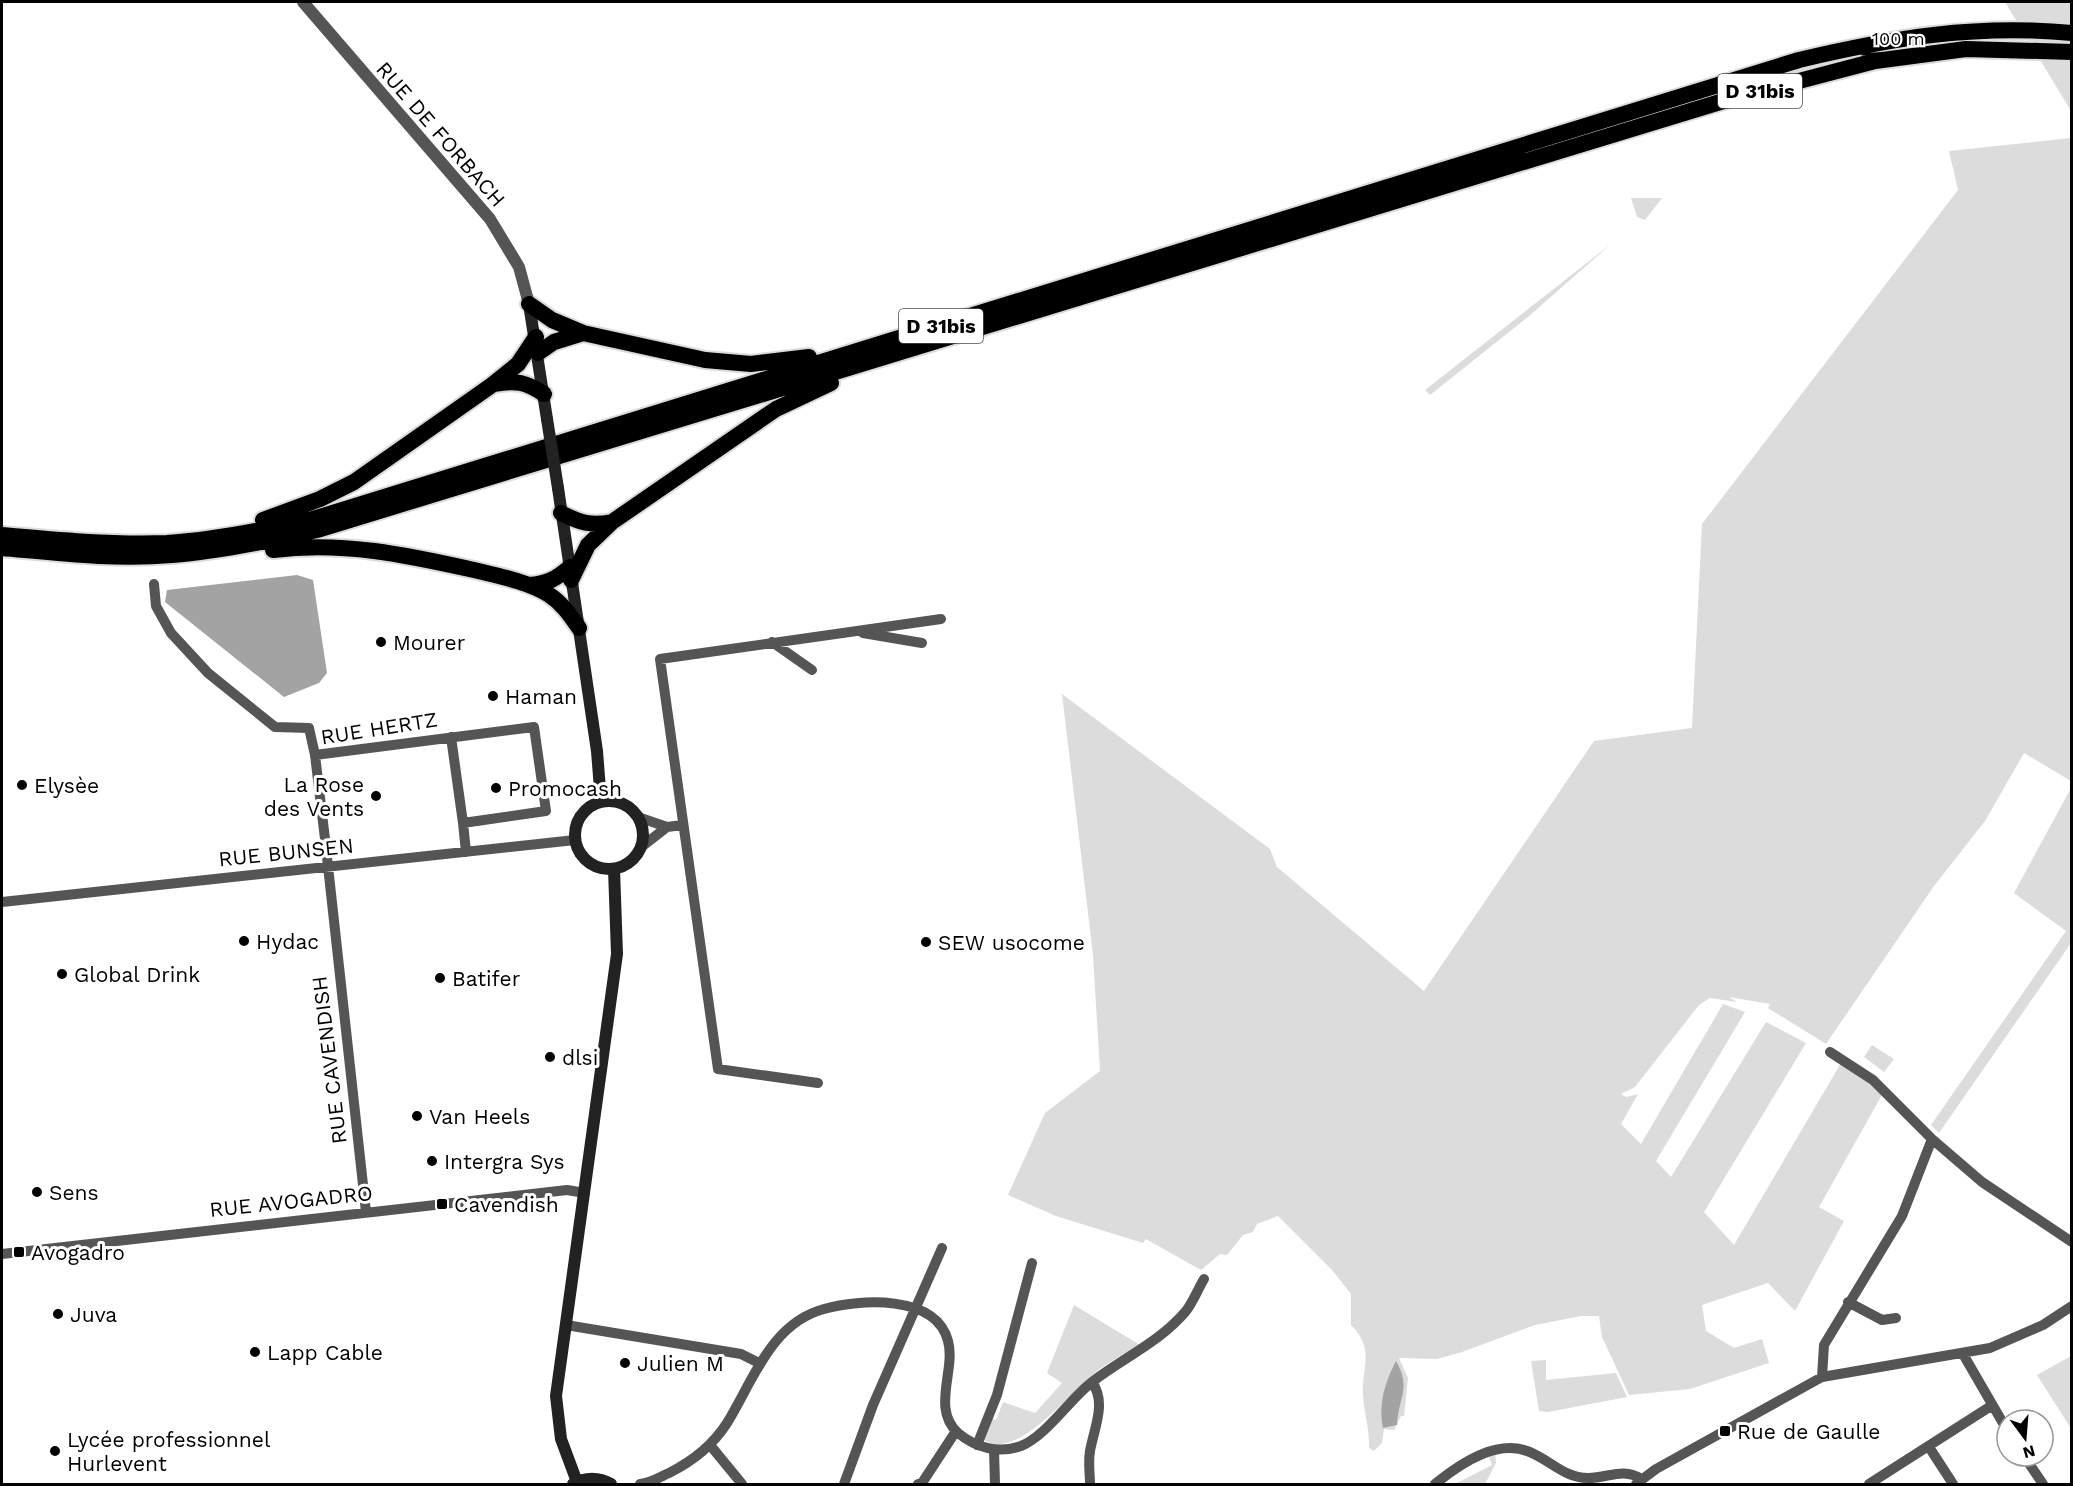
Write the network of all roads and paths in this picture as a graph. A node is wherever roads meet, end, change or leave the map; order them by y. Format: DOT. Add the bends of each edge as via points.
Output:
graph roads {
  1 [pos="303,2"];
  2 [pos="2072,33"];
  3 [pos="2072,52"];
  4 [pos="529,304"];
  5 [pos="583,333"];
  6 [pos="951,336"];
  7 [pos="887,343"];
  8 [pos="537,345"];
  9 [pos="492,385"];
  10 [pos="544,394"];
  11 [pos="561,513"];
  12 [pos="612,522"];
  13 [pos="2,535"];
  14 [pos="2,548"];
  15 [pos="170,549"];
  16 [pos="570,574"];
  17 [pos="154,584"];
  18 [pos="529,585"];
  19 [pos="941,619"];
  20 [pos="579,628"];
  21 [pos="852,631"];
  22 [pos="772,642"];
  23 [pos="922,643"];
  24 [pos="813,670"];
  25 [pos="451,737"];
  26 [pos="315,754"];
  27 [pos="601,802"];
  28 [pos="638,817"];
  29 [pos="463,824"];
  30 [pos="683,825"];
  31 [pos="667,827"];
  32 [pos="575,840"];
  33 [pos="640,848"];
  34 [pos="466,852"];
  35 [pos="327,867"];
  36 [pos="614,869"];
  37 [pos="2,902"];
  38 [pos="1830,1052"];
  39 [pos="818,1083"];
  40 [pos="1932,1139"];
  41 [pos="585,1194"];
  42 [pos="366,1212"];
  43 [pos="2072,1242"];
  44 [pos="942,1248"];
  45 [pos="2,1254"];
  46 [pos="1032,1263"];
  47 [pos="1204,1279"];
  48 [pos="1848,1302"];
  49 [pos="2072,1306"];
  50 [pos="915,1309"];
  51 [pos="1896,1318"];
  52 [pos="566,1325"];
  53 [pos="1962,1354"];
  54 [pos="759,1363"];
  55 [pos="1822,1377"];
  56 [pos="1092,1382"];
  57 [pos="1991,1406"];
  58 [pos="1995,1412"];
  59 [pos="957,1431"];
  60 [pos="710,1444"];
  61 [pos="977,1444"];
  62 [pos="1929,1447"];
  63 [pos="994,1450"];
  64 [pos="2032,1468"];
  65 [pos="1639,1482"];
  66 [pos="575,1483"];
  67 [pos="645,1484"];
  68 [pos="611,1485"];
  69 [pos="742,1485"];
  70 [pos="844,1485"];
  71 [pos="918,1485"];
  72 [pos="995,1485"];
  73 [pos="1090,1485"];
  74 [pos="1435,1485"];
  75 [pos="1869,1485"];
  76 [pos="1953,1485"];
  77 [pos="2043,1485"];
  1 -- 4 [label="street, RUE DE FORBACH" via="490,219 519,267"];
  2 -- 7 [label="highway, D 31bis" via="1964,30 1870,43 1798,60"];
  3 -- 6 [label="highway, D 31bis" via="1966,49 1875,61 1730,99"];
  4 -- 5 [label="highway" via="552,320"];
  4 -- 8 [label="main road"];
  5 -- 7 [label="highway" via="705,360 751,364 795,361 850,347"];
  5 -- 8 [label="highway"];
  6 -- 12 [label="highway" via="824,385 776,409"];
  6 -- 15 [label="highway, D 31bis" via="317,530 255,545"];
  7 -- 15 [label="highway, D 31bis" via="313,519"];
  8 -- 9 [label="highway"];
  8 -- 10 [label="main road"];
  9 -- 10 [label="highway" via="528,383"];
  9 -- 15 [label="highway" via="354,482 279,515"];
  10 -- 11 [label="main road, bridge"];
  11 -- 12 [label="highway" via="579,523"];
  11 -- 16 [label="main road"];
  12 -- 16 [label="highway" via="588,545"];
  13 -- 15 [label="highway, D 31bis"];
  14 -- 15 [label="highway, D 31bis" via="77,555"];
  15 -- 18 [label="highway" via="212,558 301,546 353,547 407,555"];
  16 -- 18 [label="highway"];
  16 -- 20 [label="main road"];
  17 -- 26 [label="street" via="156,606 171,633 208,673 275,727 309,728"];
  18 -- 20 [label="highway" via="558,601"];
  19 -- 21 [label="street"];
  20 -- 27 [label="main road"];
  21 -- 22 [label="street"];
  21 -- 23 [label="street"];
  22 -- 24 [label="street"];
  22 -- 30 [label="street" via="660,659"];
  25 -- 26 [label="street, RUE HERTZ"];
  25 -- 29 [label="street, RUE HERTZ"];
  25 -- 29 [label="street, RUE HERTZ" via="534,727 546,811"];
  26 -- 35 [label="street, RUE HERTZ"];
  27 -- 28 [label="main road" via="617,802 631,808"];
  27 -- 32 [label="main road" via="581,816"];
  28 -- 31 [label="street"];
  28 -- 33 [label="main road" via="643,829"];
  29 -- 34 [label="street"];
  30 -- 31 [label="street"];
  30 -- 39 [label="street" via="718,1069"];
  31 -- 33 [label="street"];
  32 -- 34 [label="street, RUE BUNSEN"];
  32 -- 36 [label="main road" via="588,862"];
  33 -- 36 [label="main road" via="625,866"];
  34 -- 35 [label="street, RUE BUNSEN"];
  35 -- 37 [label="street, RUE BUNSEN"];
  35 -- 42 [label="street, RUE CAVENDISH"];
  36 -- 41 [label="main road" via="617,954"];
  38 -- 40 [label="street" via="1873,1080"];
  40 -- 43 [label="street" via="1982,1182"];
  40 -- 48 [label="street" via="1902,1216"];
  41 -- 42 [label="street, RUE AVOGADRO" via="567,1190"];
  41 -- 52 [label="main road"];
  42 -- 45 [label="street, RUE AVOGADRO"];
  44 -- 50 [label="street"];
  46 -- 61 [label="street" via="997,1395"];
  47 -- 56 [label="street" via="1186,1310 1152,1342"];
  48 -- 51 [label="street" via="1882,1320"];
  48 -- 55 [label="street" via="1824,1345"];
  49 -- 53 [label="street" via="2043,1325"];
  50 -- 54 [label="street" via="891,1302 848,1302 810,1312 782,1334"];
  50 -- 59 [label="street" via="939,1324 948,1340 950,1359 944,1388 948,1417"];
  50 -- 70 [label="street" via="873,1405"];
  52 -- 54 [label="street" via="741,1354"];
  52 -- 66 [label="main road" via="556,1396 561,1439"];
  53 -- 55 [label="street"];
  53 -- 57 [label="street"];
  54 -- 60 [label="street" via="726,1424"];
  55 -- 65 [label="street"];
  56 -- 63 [label="street" via="1024,1445"];
  56 -- 73 [label="street" via="1100,1403 1090,1453"];
  57 -- 58 [label="street"];
  57 -- 62 [label="street"];
  59 -- 61 [label="street"];
  59 -- 71 [label="street"];
  60 -- 67 [label="street" via="688,1463"];
  60 -- 69 [label="street"];
  61 -- 63 [label="street"];
  62 -- 75 [label="street"];
  62 -- 76 [label="street"];
  63 -- 72 [label="street"];
  64 -- 77 [label="street"];
  65 -- 74 [label="street" via="1623,1471 1588,1478 1570,1474 1534,1453 1513,1447 1478,1456"];
  66 -- 68 [label="main road" via="598,1479"];
}
